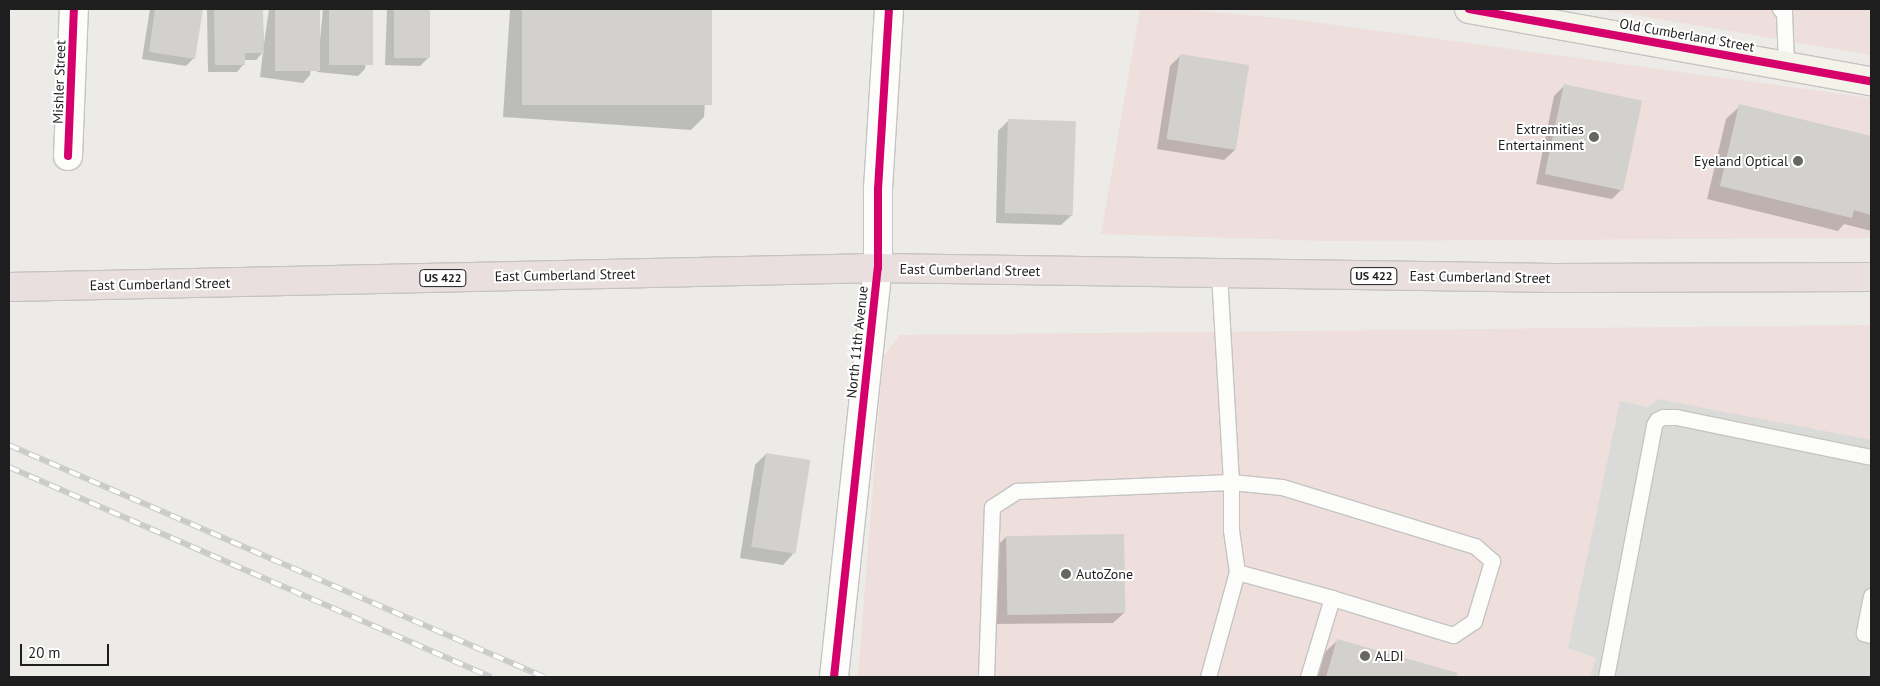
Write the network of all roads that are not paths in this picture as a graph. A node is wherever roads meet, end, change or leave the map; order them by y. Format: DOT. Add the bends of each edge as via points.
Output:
graph roads {
  1 [pos="74,9"];
  2 [pos="889,9"];
  3 [pos="1469,9"];
  4 [pos="1780,9"];
  5 [pos="1786,65"];
  6 [pos="1871,80"];
  7 [pos="68,156"];
  8 [pos="878,268"];
  9 [pos="1219,273"];
  10 [pos="1871,277"];
  11 [pos="9,287"];
  12 [pos="1871,457"];
  13 [pos="1231,482"];
  14 [pos="1237,572"];
  15 [pos="1871,596"];
  16 [pos="1332,598"];
  17 [pos="1871,634"];
  18 [pos="834,677"];
  19 [pos="986,677"];
  20 [pos="1208,677"];
  21 [pos="1308,677"];
  22 [pos="1606,677"];
  1 -- 7 [label="street, Mishler Street"];
  2 -- 8 [label="street, North 11th Avenue" via="878,189"];
  3 -- 5 [label="street, Old Cumberland Street"];
  4 -- 5 [label="lane" via="1784,12"];
  5 -- 6 [label="street, Old Cumberland Street"];
  8 -- 9 [label="highway, East Cumberland Street / US 422"];
  8 -- 11 [label="highway, East Cumberland Street / US 422"];
  8 -- 18 [label="street, North 11th Avenue"];
  9 -- 10 [label="highway, East Cumberland Street / US 422" via="1554,278"];
  9 -- 13 [label="lane"];
  12 -- 22 [label="lane" via="1676,417 1657,420"];
  13 -- 14 [label="lane" via="1231,530"];
  13 -- 16 [label="lane" via="1292,490 1475,546 1492,561 1474,621 1453,635"];
  13 -- 19 [label="lane" via="1017,491 992,507"];
  14 -- 16 [label="lane"];
  14 -- 20 [label="lane"];
  15 -- 17 [label="lane" via="1864,633"];
  16 -- 21 [label="lane"];
}
